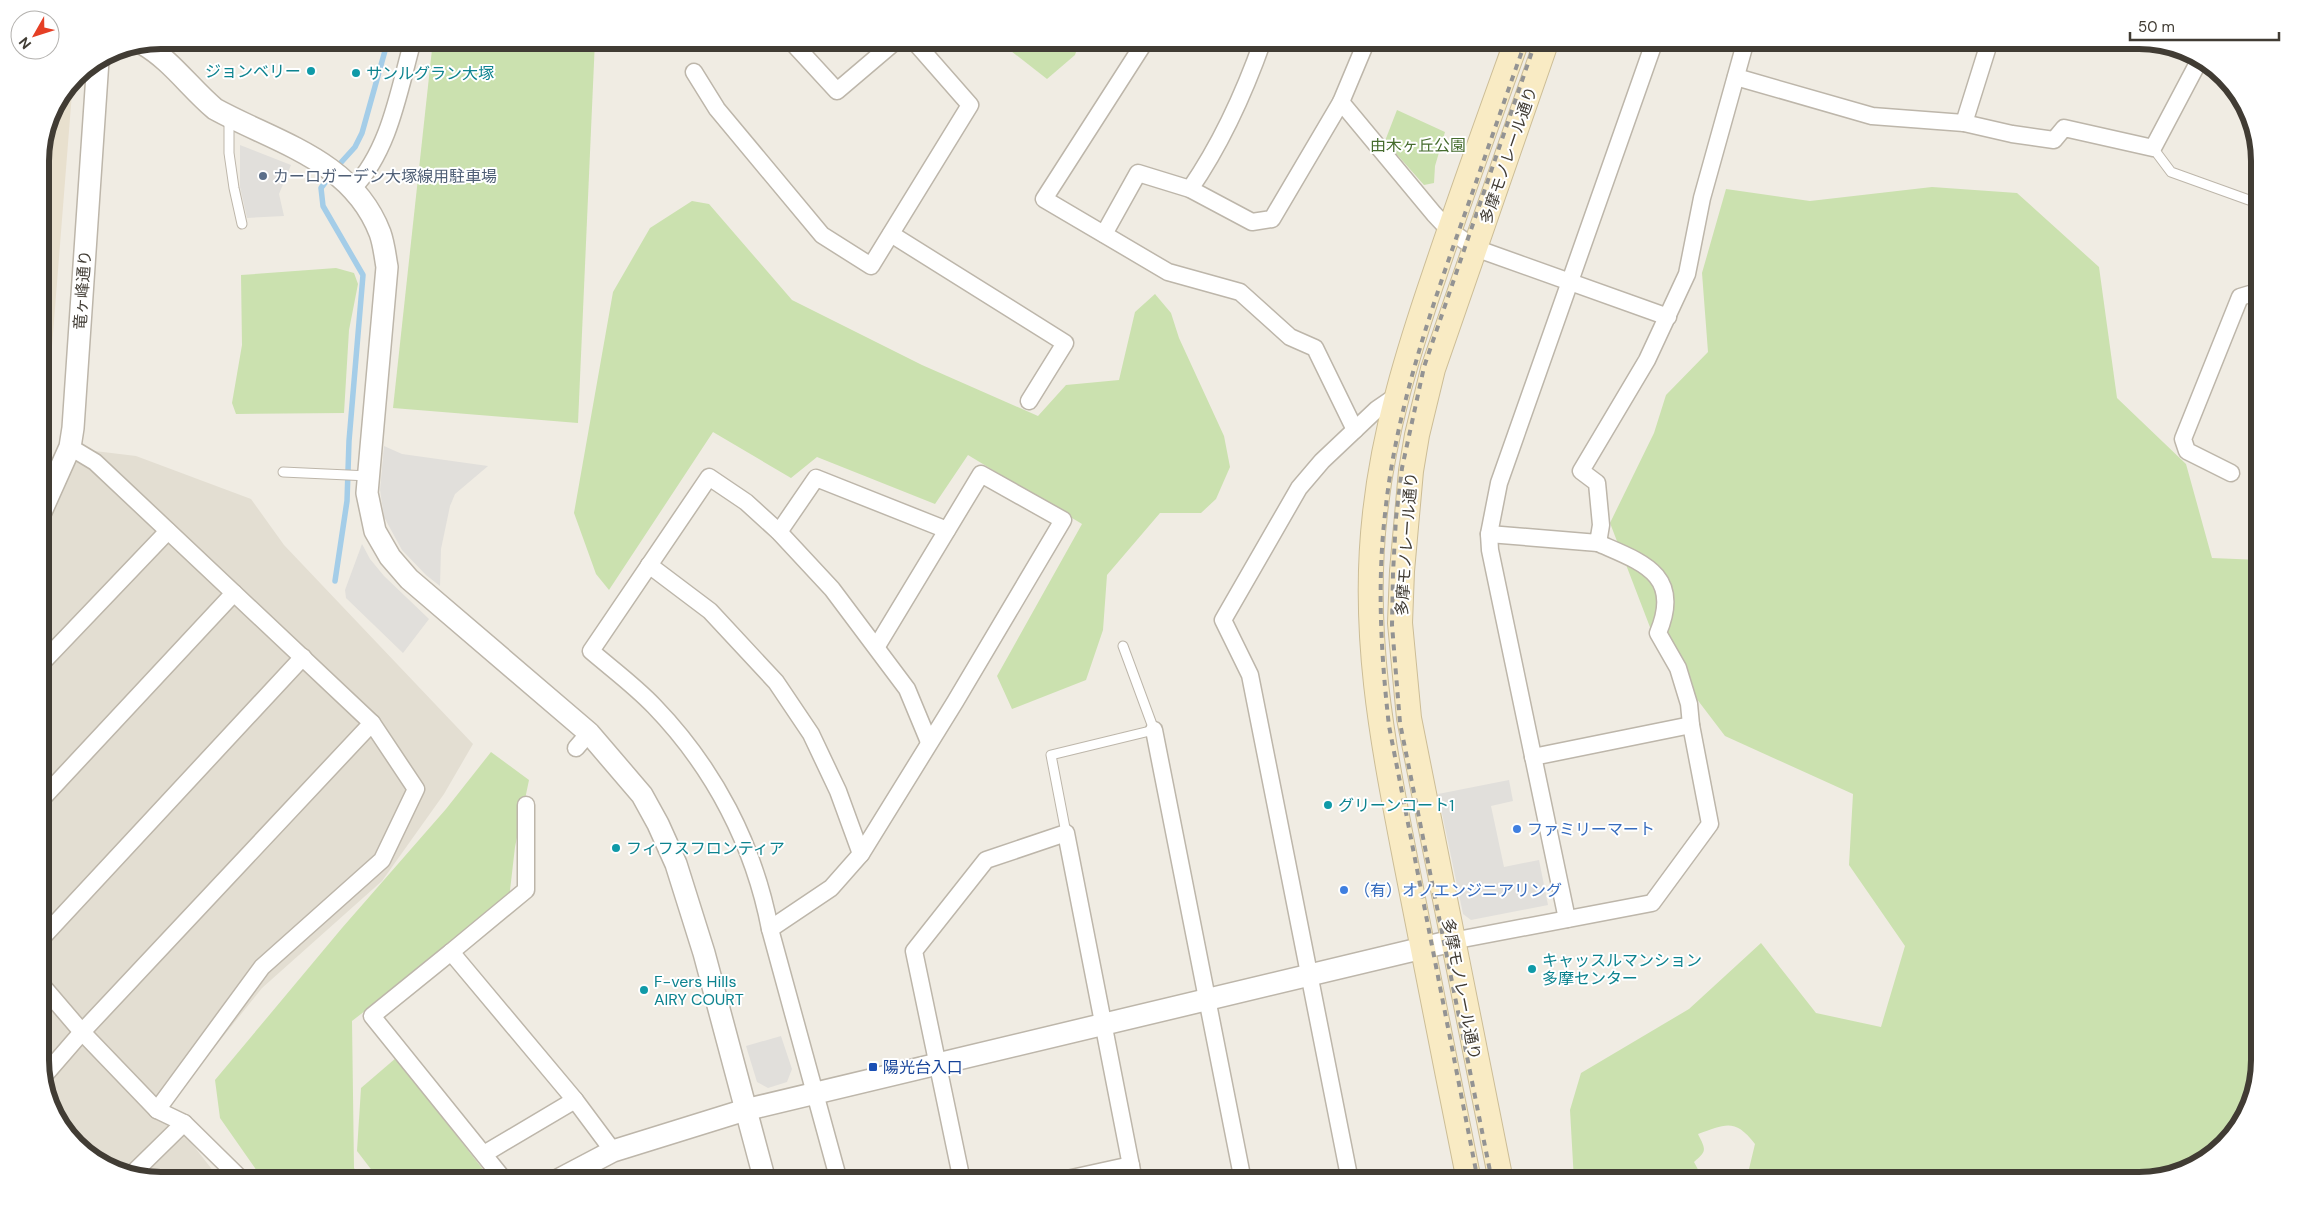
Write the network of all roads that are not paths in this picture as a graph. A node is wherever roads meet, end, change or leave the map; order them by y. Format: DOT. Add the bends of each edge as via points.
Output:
graph roads {
  1 [pos="410,49"];
  2 [pos="798,49"];
  3 [pos="886,49"];
  4 [pos="921,49"];
  5 [pos="1140,49"];
  6 [pos="1260,49"];
  7 [pos="1363,49"];
  8 [pos="1514,49"];
  9 [pos="1545,49"];
  10 [pos="1652,49"];
  11 [pos="1744,49"];
  12 [pos="1987,49"];
  13 [pos="151,50"];
  14 [pos="2197,65"];
  15 [pos="97,69"];
  16 [pos="694,72"];
  17 [pos="1736,77"];
  18 [pos="1341,102"];
  19 [pos="229,117"];
  20 [pos="1964,123"];
  21 [pos="2153,148"];
  22 [pos="348,183"];
  23 [pos="1190,189"];
  24 [pos="2251,201"];
  25 [pos="242,224"];
  26 [pos="1449,230"];
  27 [pos="891,234"];
  28 [pos="1104,234"];
  29 [pos="1475,248"];
  30 [pos="1570,282"];
  31 [pos="2251,293"];
  32 [pos="1668,316"];
  33 [pos="1396,396"];
  34 [pos="1029,401"];
  35 [pos="1355,430"];
  36 [pos="70,447"];
  37 [pos="283,472"];
  38 [pos="2231,473"];
  39 [pos="362,476"];
  40 [pos="49,494"];
  41 [pos="168,530"];
  42 [pos="947,530"];
  43 [pos="779,532"];
  44 [pos="1490,534"];
  45 [pos="1598,543"];
  46 [pos="649,565"];
  47 [pos="234,593"];
  48 [pos="877,646"];
  49 [pos="1124,646"];
  50 [pos="49,656"];
  51 [pos="303,658"];
  52 [pos="372,723"];
  53 [pos="1691,724"];
  54 [pos="1154,730"];
  55 [pos="929,742"];
  56 [pos="1533,758"];
  57 [pos="49,791"];
  58 [pos="526,805"];
  59 [pos="1066,833"];
  60 [pos="861,854"];
  61 [pos="1567,919"];
  62 [pos="770,929"];
  63 [pos="49,930"];
  64 [pos="1452,941"];
  65 [pos="1422,947"];
  66 [pos="451,952"];
  67 [pos="1308,974"];
  68 [pos="49,994"];
  69 [pos="1208,999"];
  70 [pos="1104,1024"];
  71 [pos="82,1032"];
  72 [pos="939,1063"];
  73 [pos="49,1070"];
  74 [pos="815,1093"];
  75 [pos="575,1100"];
  76 [pos="157,1110"];
  77 [pos="745,1110"];
  78 [pos="184,1123"];
  79 [pos="613,1151"];
  80 [pos="484,1154"];
  81 [pos="137,1169"];
  82 [pos="234,1172"];
  83 [pos="498,1172"];
  84 [pos="573,1172"];
  85 [pos="762,1172"];
  86 [pos="837,1172"];
  87 [pos="960,1172"];
  88 [pos="1133,1172"];
  89 [pos="1241,1172"];
  90 [pos="1348,1172"];
  91 [pos="1467,1172"];
  92 [pos="1499,1172"];
  1 -- 22 [label="street" via="390,122 374,161"];
  2 -- 3 [label="street" via="837,91"];
  4 -- 27 [label="street" via="970,105"];
  5 -- 28 [label="street" via="1044,198"];
  6 -- 23 [label="street" via="1223,132"];
  7 -- 18 [label="street"];
  8 -- 26 [label="main road, 多摩モノレール通り"];
  9 -- 29 [label="main road, 多摩モノレール通り"];
  10 -- 30 [label="street"];
  11 -- 17 [label="street"];
  12 -- 20 [label="street"];
  13 -- 19 [label="street" via="167,61 215,110"];
  14 -- 21 [label="street"];
  15 -- 36 [label="street, 竜ヶ峰通り"];
  16 -- 27 [label="street" via="717,109 822,235 871,266"];
  17 -- 20 [label="street" via="1872,116"];
  17 -- 32 [label="street" via="1702,198 1687,274"];
  18 -- 23 [label="street" via="1272,219 1252,222"];
  18 -- 26 [label="street"];
  19 -- 22 [label="street" via="324,163"];
  19 -- 25 [label="lane" via="229,153"];
  20 -- 21 [label="street" via="2054,140 2064,128"];
  21 -- 24 [label="lane" via="2171,172"];
  22 -- 39 [label="street" via="366,204 380,233 387,267"];
  23 -- 28 [label="street" via="1138,173"];
  26 -- 29 [label="street"];
  26 -- 33 [label="main road, 多摩モノレール通り"];
  27 -- 34 [label="street" via="1065,342"];
  28 -- 35 [label="street" via="1168,272 1240,292 1290,337 1314,348"];
  29 -- 30 [label="street"];
  29 -- 64 [label="main road, 多摩モノレール通り" via="1434,369 1417,435 1411,471 1400,623 1409,718"];
  30 -- 32 [label="street"];
  30 -- 44 [label="street" via="1499,483"];
  31 -- 38 [label="street" via="2240,296 2183,439 2187,451"];
  32 -- 45 [label="street" via="1647,360 1581,470 1597,483 1601,524"];
  33 -- 35 [label="street"];
  33 -- 65 [label="main road, 多摩モノレール通り" via="1375,514 1370,625 1379,722"];
  35 -- 67 [label="street" via="1299,488 1224,620 1250,674"];
  36 -- 40 [label="street, 竜ヶ峰通り"];
  36 -- 41 [label="street" via="95,462"];
  37 -- 39 [label="lane"];
  39 -- 77 [label="street" via="375,531 390,557 424,593 642,795 676,864 704,953"];
  41 -- 47 [label="street"];
  41 -- 50 [label="street"];
  42 -- 43 [label="street" via="816,478"];
  42 -- 48 [label="street"];
  42 -- 55 [label="street" via="981,474 1063,520"];
  43 -- 46 [label="street" via="746,502 709,477"];
  43 -- 48 [label="street" via="832,588"];
  44 -- 45 [label="street"];
  44 -- 56 [label="street" via="1490,550"];
  45 -- 53 [label="street" via="1652,569 1659,580 1665,597 1666,616 1658,633 1678,668 1689,704"];
  46 -- 60 [label="street" via="710,611 776,682 811,734 838,791"];
  46 -- 62 [label="street" via="591,651 654,706 694,752 739,827 764,897"];
  47 -- 51 [label="street"];
  47 -- 57 [label="street"];
  48 -- 55 [label="street" via="907,689"];
  49 -- 54 [label="lane"];
  51 -- 52 [label="street"];
  51 -- 63 [label="street"];
  52 -- 71 [label="street"];
  52 -- 76 [label="street" via="416,789 382,860 262,967"];
  53 -- 56 [label="street"];
  53 -- 61 [label="street" via="1710,824 1652,903"];
  54 -- 59 [label="lane" via="1051,755"];
  54 -- 69 [label="street"];
  55 -- 60 [label="street"];
  56 -- 61 [label="street"];
  58 -- 66 [label="street" via="526,890"];
  59 -- 70 [label="street"];
  59 -- 72 [label="street" via="986,860 914,951"];
  60 -- 62 [label="street" via="831,888"];
  61 -- 64 [label="street"];
  62 -- 74 [label="street"];
  64 -- 65 [label="street"];
  64 -- 92 [label="main road, 多摩モノレール通り"];
  65 -- 67 [label="street"];
  65 -- 91 [label="main road, 多摩モノレール通り"];
  66 -- 75 [label="street"];
  66 -- 80 [label="street" via="372,1016"];
  67 -- 69 [label="street"];
  67 -- 90 [label="street"];
  68 -- 71 [label="street"];
  69 -- 70 [label="street"];
  69 -- 89 [label="street"];
  70 -- 72 [label="street"];
  70 -- 88 [label="street"];
  71 -- 73 [label="street"];
  71 -- 76 [label="street"];
  72 -- 74 [label="street"];
  72 -- 87 [label="street"];
  74 -- 77 [label="street"];
  74 -- 86 [label="street"];
  75 -- 79 [label="street"];
  75 -- 80 [label="street"];
  76 -- 78 [label="street"];
  77 -- 79 [label="street"];
  77 -- 85 [label="street"];
  78 -- 81 [label="street"];
  78 -- 82 [label="street"];
  79 -- 84 [label="street"];
  80 -- 83 [label="street"];
}
